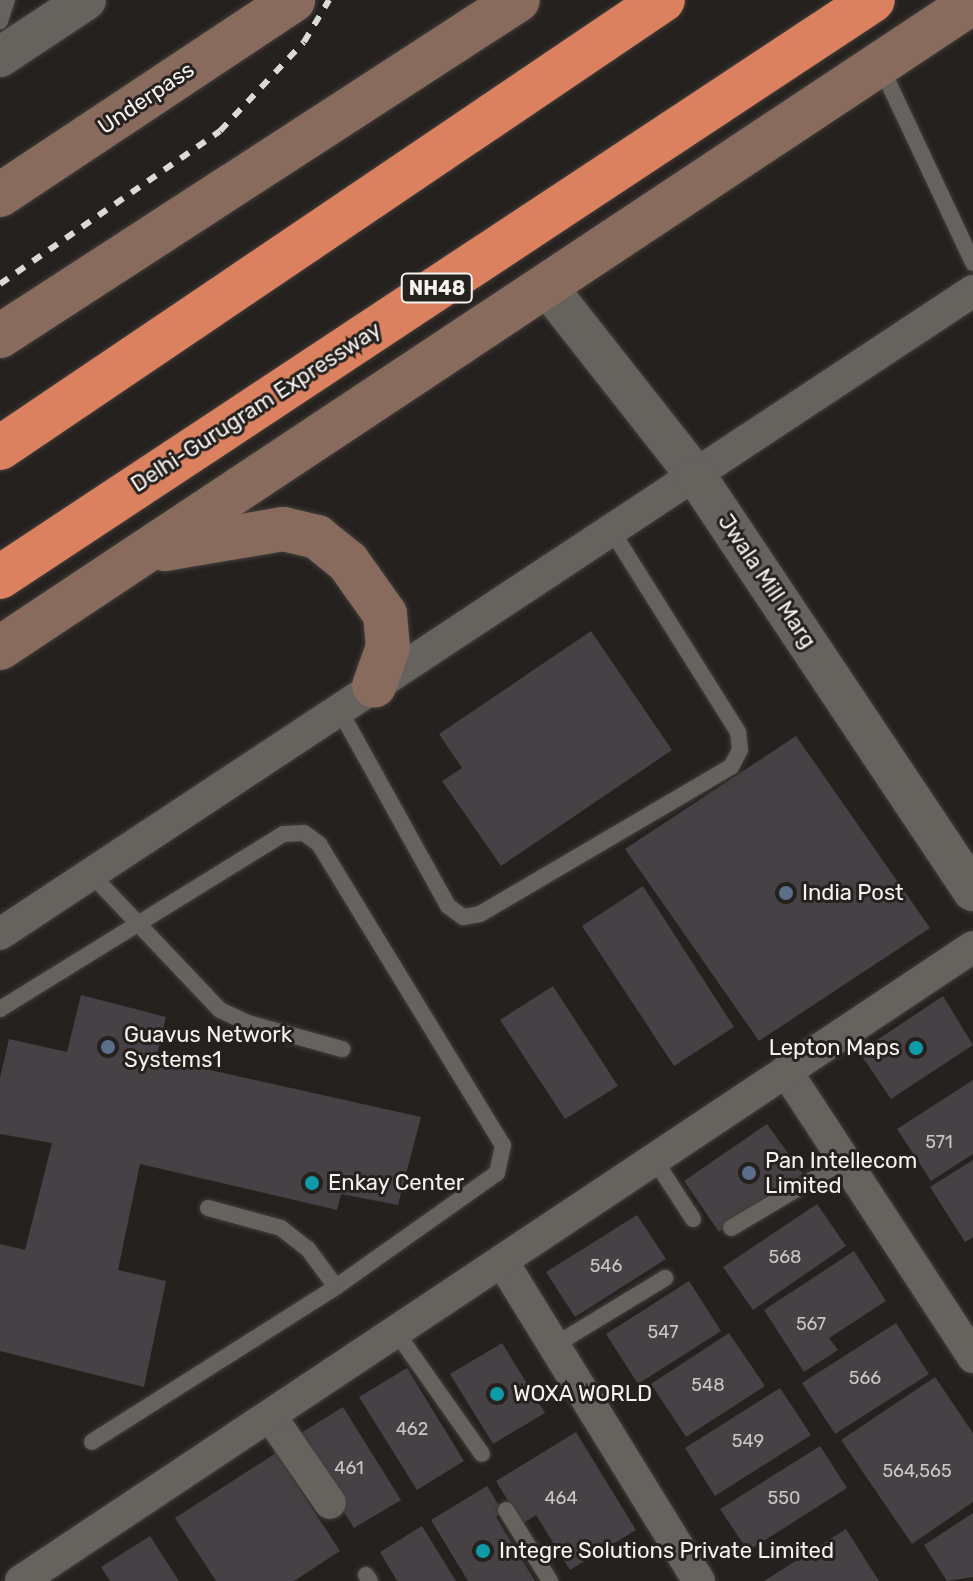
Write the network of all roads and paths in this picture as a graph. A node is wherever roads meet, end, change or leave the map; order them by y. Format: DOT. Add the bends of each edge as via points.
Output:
graph roads {
  1 [pos="7,0"];
  2 [pos="86,0"];
  3 [pos="293,0"];
  4 [pos="518,0"];
  5 [pos="663,0"];
  6 [pos="873,0"];
  7 [pos="973,2"];
  8 [pos="0,21"];
  9 [pos="0,57"];
  10 [pos="879,63"];
  11 [pos="0,195"];
  12 [pos="973,263"];
  13 [pos="545,284"];
  14 [pos="973,291"];
  15 [pos="0,336"];
  16 [pos="0,448"];
  17 [pos="696,476"];
  18 [pos="612,531"];
  19 [pos="142,553"];
  20 [pos="0,577"];
  21 [pos="0,648"];
  22 [pos="357,699"];
  23 [pos="91,874"];
  24 [pos="973,891"];
  25 [pos="133,923"];
  26 [pos="0,934"];
  27 [pos="973,947"];
  28 [pos="0,1009"];
  29 [pos="342,1049"];
  30 [pos="786,1071"];
  31 [pos="844,1161"];
  32 [pos="656,1162"];
  33 [pos="208,1208"];
  34 [pos="693,1219"];
  35 [pos="731,1228"];
  36 [pos="502,1261"];
  37 [pos="665,1278"];
  38 [pos="336,1287"];
  39 [pos="396,1332"];
  40 [pos="555,1345"];
  41 [pos="973,1357"];
  42 [pos="271,1417"];
  43 [pos="92,1442"];
  44 [pos="482,1454"];
  45 [pos="330,1503"];
  46 [pos="506,1510"];
  47 [pos="690,1578"];
  48 [pos="21,1581"];
  49 [pos="550,1581"];
  1 -- 8 [label="lane"];
  2 -- 9 [label="street"];
  3 -- 11 [label="main road, Underpass"];
  4 -- 15 [label="main road"];
  5 -- 16 [label="highway"];
  6 -- 20 [label="highway, Delhi-Gurugram Expressway / NH48"];
  7 -- 10 [label="main road"];
  10 -- 12 [label="lane"];
  10 -- 13 [label="main road"];
  13 -- 17 [label="street, Jwala Mill Marg"];
  13 -- 19 [label="main road"];
  14 -- 17 [label="street"];
  17 -- 18 [label="street"];
  17 -- 24 [label="street, Jwala Mill Marg"];
  18 -- 22 [label="street"];
  18 -- 22 [label="lane" via="738,732 740,750 731,767 480,914 463,917 448,906"];
  19 -- 21 [label="main road"];
  19 -- 22 [label="main road" via="283,529 317,537 348,562 385,614 388,647"];
  22 -- 23 [label="street"];
  23 -- 25 [label="lane"];
  23 -- 26 [label="street"];
  25 -- 28 [label="lane"];
  25 -- 29 [label="lane" via="220,1010"];
  25 -- 38 [label="lane" via="283,834 304,833 319,844 503,1145 497,1173"];
  27 -- 30 [label="street"];
  30 -- 31 [label="street"];
  30 -- 32 [label="street"];
  31 -- 35 [label="lane"];
  31 -- 41 [label="street"];
  32 -- 34 [label="lane"];
  32 -- 36 [label="street"];
  33 -- 38 [label="lane" via="281,1228 308,1249"];
  36 -- 39 [label="street"];
  36 -- 40 [label="street"];
  37 -- 40 [label="lane"];
  38 -- 43 [label="lane"];
  39 -- 42 [label="street"];
  39 -- 44 [label="lane"];
  40 -- 47 [label="street"];
  42 -- 45 [label="street"];
  42 -- 48 [label="street"];
  46 -- 49 [label="lane"];
}
